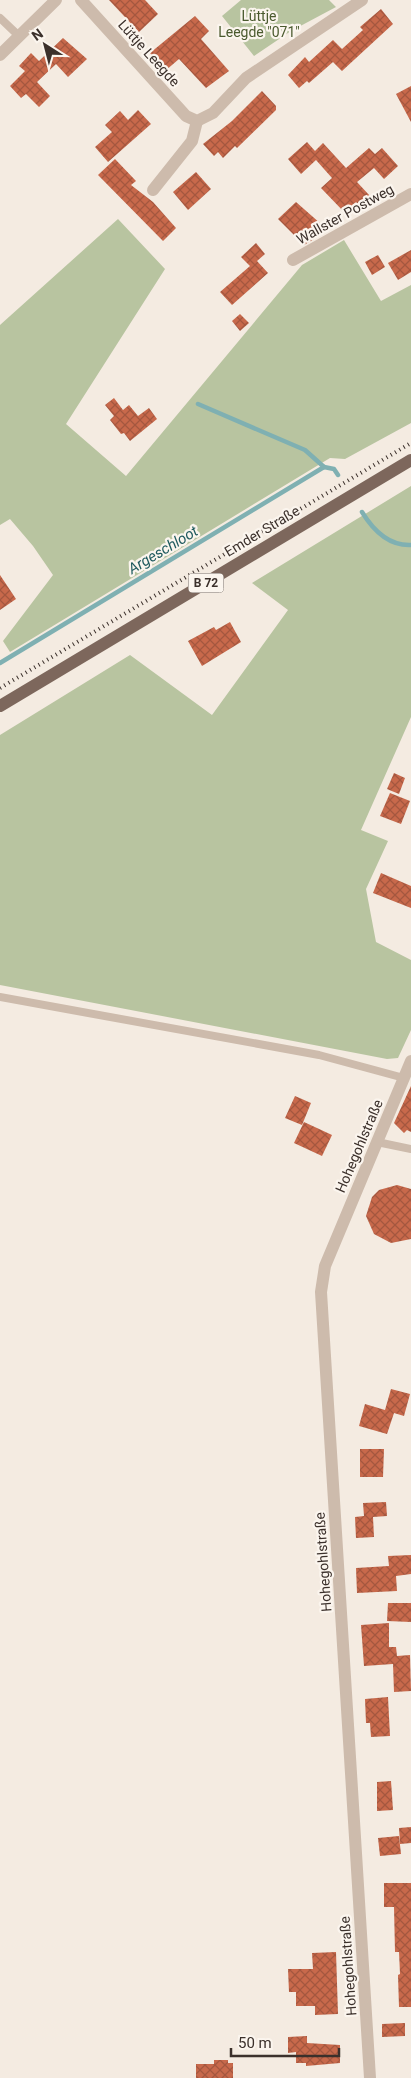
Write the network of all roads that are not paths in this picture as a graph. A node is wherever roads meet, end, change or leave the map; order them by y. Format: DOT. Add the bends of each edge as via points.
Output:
graph roads {
  1 [pos="56,0"];
  2 [pos="81,0"];
  3 [pos="362,0"];
  4 [pos="0,18"];
  5 [pos="20,36"];
  6 [pos="0,55"];
  7 [pos="197,120"];
  8 [pos="153,190"];
  9 [pos="411,194"];
  10 [pos="293,260"];
  11 [pos="411,460"];
  12 [pos="0,706"];
  13 [pos="0,997"];
  14 [pos="411,1061"];
  15 [pos="404,1078"];
  16 [pos="377,1142"];
  17 [pos="411,1150"];
  18 [pos="370,2078"];
  1 -- 5 [label="street"];
  2 -- 7 [label="street, Lüttje Leegde" via="186,116"];
  3 -- 7 [label="street" via="246,78 213,113"];
  4 -- 5 [label="lane"];
  5 -- 6 [label="street"];
  7 -- 8 [label="street" via="192,141"];
  9 -- 10 [label="street, Wallster Postweg"];
  11 -- 12 [label="main road, Emder Straße / B 72"];
  13 -- 15 [label="lane" via="320,1055"];
  14 -- 15 [label="street, Hohegohlstraße"];
  15 -- 16 [label="street, Hohegohlstraße"];
  16 -- 17 [label="lane"];
  16 -- 18 [label="street, Hohegohlstraße" via="325,1266 322,1292"];
}
